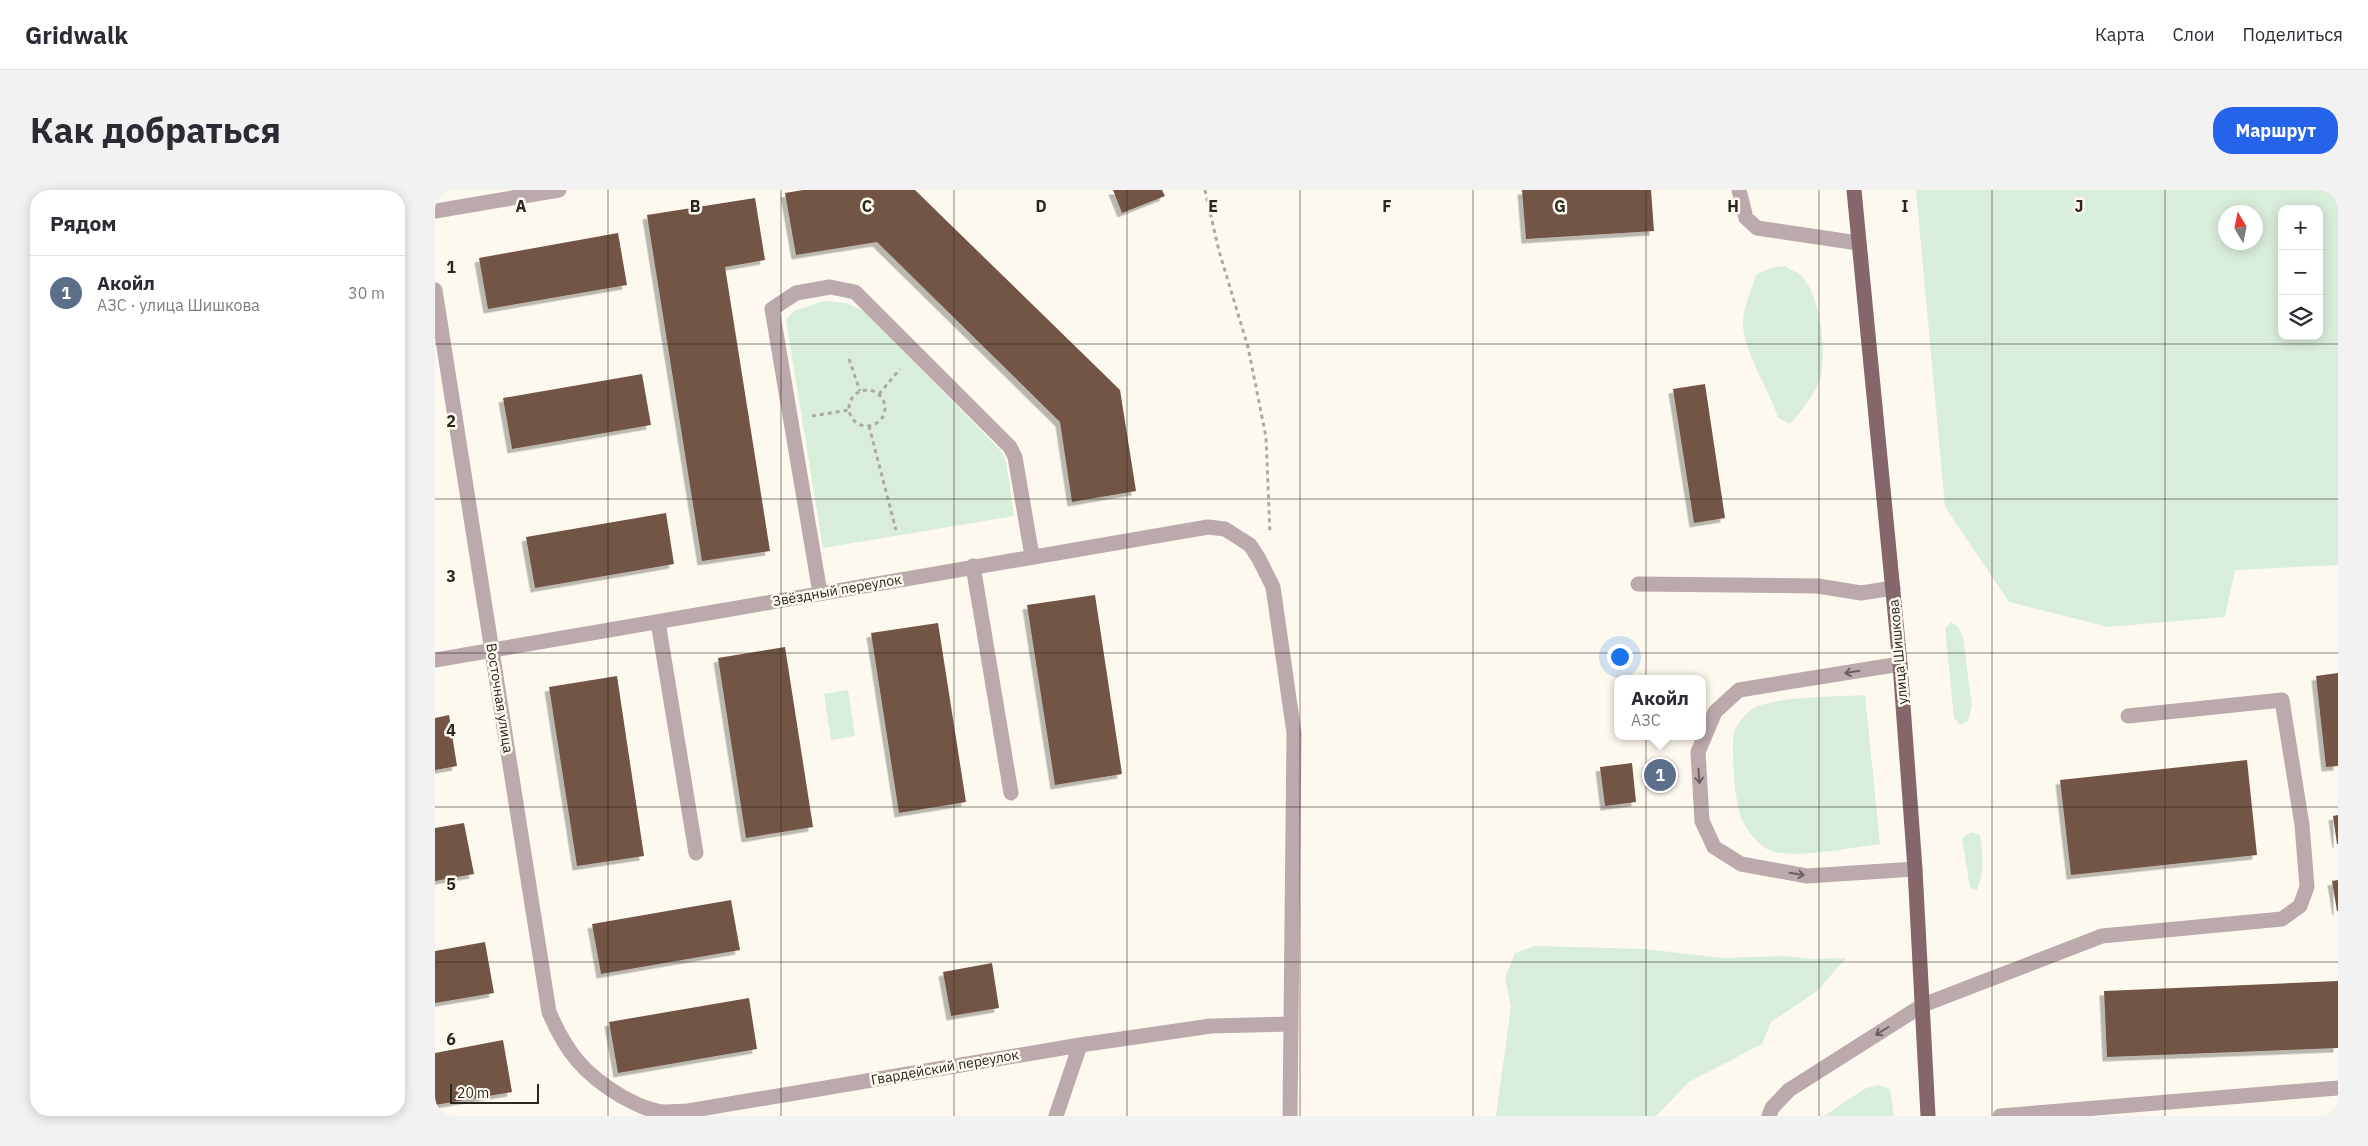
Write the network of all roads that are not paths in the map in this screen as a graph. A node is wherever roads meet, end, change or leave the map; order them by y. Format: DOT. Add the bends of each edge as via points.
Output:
graph roads {
  1 [pos="559,190"];
  2 [pos="1739,190"];
  3 [pos="1854,190"];
  4 [pos="435,211"];
  5 [pos="1858,243"];
  6 [pos="435,290"];
  7 [pos="1032,556"];
  8 [pos="973,566"];
  9 [pos="1638,584"];
  10 [pos="1893,588"];
  11 [pos="820,592"];
  12 [pos="658,622"];
  13 [pos="492,649"];
  14 [pos="435,660"];
  15 [pos="1900,664"];
  16 [pos="2128,716"];
  17 [pos="1706,733"];
  18 [pos="1703,740"];
  19 [pos="1011,793"];
  20 [pos="696,853"];
  21 [pos="1915,869"];
  22 [pos="1923,1005"];
  23 [pos="1291,1024"];
  24 [pos="1080,1044"];
  25 [pos="605,1086"];
  26 [pos="2338,1088"];
  27 [pos="1057,1116"];
  28 [pos="1290,1116"];
  29 [pos="1769,1116"];
  30 [pos="1928,1116"];
  31 [pos="2000,1116"];
  1 -- 4 [label="street"];
  2 -- 5 [label="street" via="1746,218 1757,228"];
  3 -- 5 [label="main road, улица Шишкова"];
  5 -- 10 [label="main road, улица Шишкова"];
  6 -- 13 [label="street, Восточная улица"];
  7 -- 8 [label="street, Звёздный переулок"];
  7 -- 11 [label="street" via="1015,458 1009,447 855,292 830,287 796,293 772,309"];
  7 -- 23 [label="street, Звёздный переулок" via="1208,527 1225,529 1237,536 1250,545 1259,559 1273,587 1294,733"];
  8 -- 11 [label="street, Звёздный переулок"];
  8 -- 19 [label="street"];
  9 -- 10 [label="street" via="1819,586 1861,593"];
  10 -- 15 [label="main road, улица Шишкова"];
  11 -- 12 [label="street, Звёздный переулок"];
  12 -- 13 [label="street, Звёздный переулок"];
  12 -- 20 [label="street"];
  13 -- 14 [label="street, Звёздный переулок"];
  13 -- 25 [label="street, Восточная улица" via="549,1012 571,1054"];
  15 -- 17 [label="street, one-way" via="1739,690 1715,712"];
  15 -- 21 [label="main road, улица Шишкова"];
  16 -- 22 [label="street" via="2282,700 2302,824 2307,887 2300,906 2282,919 2102,936"];
  18 -- 21 [label="street, one-way" via="1698,752 1702,820 1714,847 1741,864 1807,876"];
  21 -- 22 [label="main road, улица Шишкова"];
  22 -- 29 [label="street, one-way" via="1789,1090"];
  22 -- 30 [label="main road, улица Шишкова"];
  23 -- 24 [label="street, Гвардейский переулок" via="1211,1026"];
  23 -- 28 [label="street"];
  24 -- 25 [label="street, Гвардейский переулок" via="688,1111 663,1112 639,1106"];
  24 -- 27 [label="street"];
  26 -- 31 [label="street"];
}
